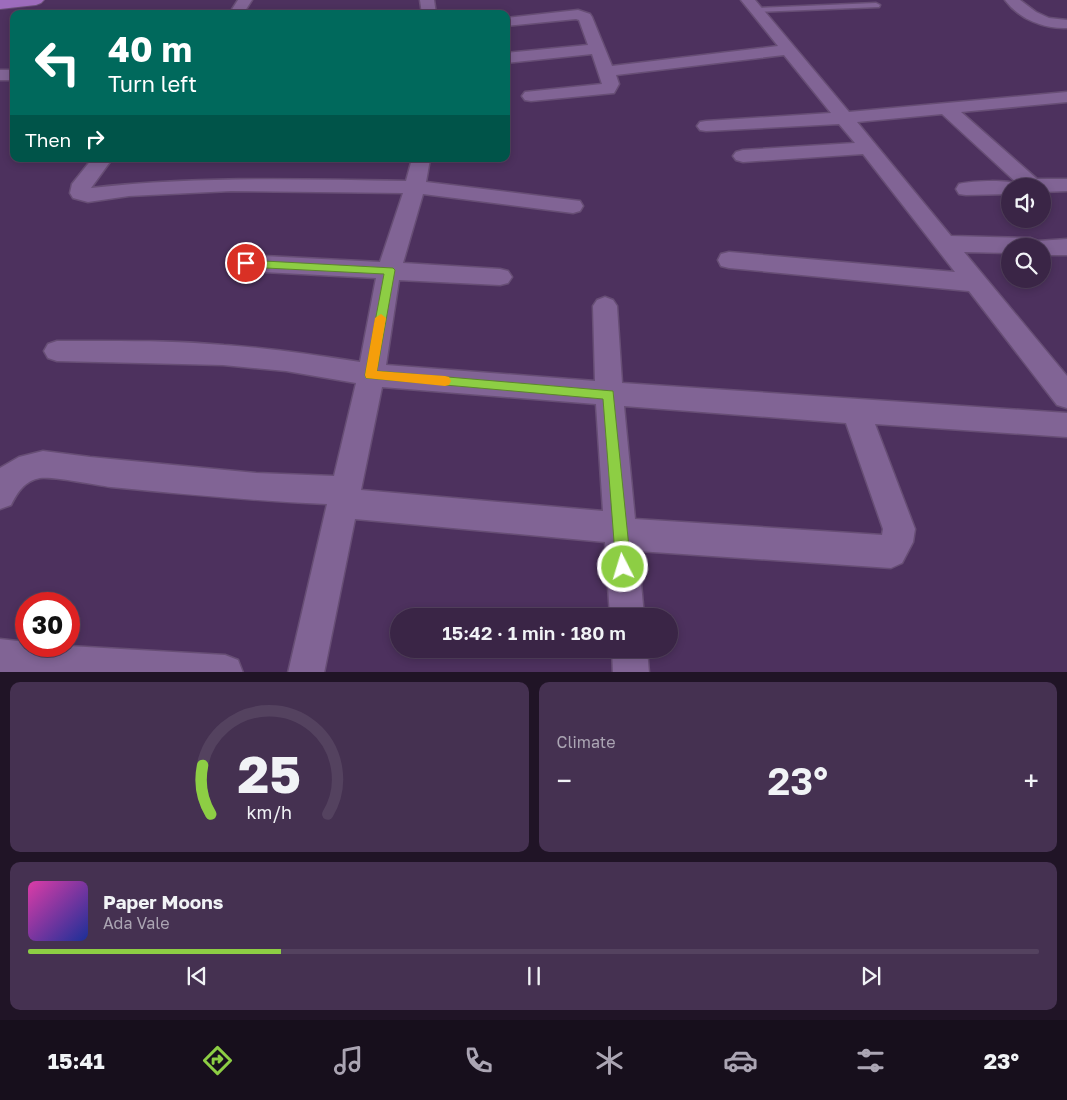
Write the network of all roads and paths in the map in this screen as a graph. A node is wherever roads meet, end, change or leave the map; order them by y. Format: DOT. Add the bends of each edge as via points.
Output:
graph roads {
  1 [pos="36,0"];
  2 [pos="1012,0"];
  3 [pos="4,2"];
  4 [pos="752,5"];
  5 [pos="876,5"];
  6 [pos="510,22"];
  7 [pos="1067,24"];
  8 [pos="597,48"];
  9 [pos="788,50"];
  10 [pos="510,58"];
  11 [pos="607,71"];
  12 [pos="531,96"];
  13 [pos="1067,97"];
  14 [pos="946,108"];
  15 [pos="844,118"];
  16 [pos="706,126"];
  17 [pos="869,148"];
  18 [pos="743,156"];
  19 [pos="100,162"];
  20 [pos="420,162"];
  21 [pos="1023,178"];
  22 [pos="1051,185"];
  23 [pos="1067,185"];
  24 [pos="415,187"];
  25 [pos="1001,188"];
  26 [pos="966,189"];
  27 [pos="573,206"];
  28 [pos="947,244"];
  29 [pos="1001,245"];
  30 [pos="1051,246"];
  31 [pos="1067,247"];
  32 [pos="729,260"];
  33 [pos="246,263"];
  34 [pos="389,270"];
  35 [pos="500,277"];
  36 [pos="978,283"];
  37 [pos="605,306"];
  38 [pos="57,351"];
  39 [pos="370,375"];
  40 [pos="1063,385"];
  41 [pos="609,394"];
  42 [pos="856,412"];
  43 [pos="1067,426"];
  44 [pos="0,495"];
  45 [pos="343,497"];
  46 [pos="620,531"];
  47 [pos="626,608"];
  48 [pos="0,657"];
  49 [pos="631,658"];
  50 [pos="225,672"];
  51 [pos="306,672"];
  52 [pos="632,672"];
  1 -- 3 [label="main road"];
  2 -- 7 [label="street" via="1043,22"];
  4 -- 5 [label="lane"];
  4 -- 9 [label="street"];
  6 -- 8 [label="street" via="586,16"];
  8 -- 10 [label="street"];
  8 -- 11 [label="street"];
  9 -- 11 [label="street"];
  9 -- 15 [label="street"];
  11 -- 12 [label="street" via="612,84 608,89"];
  13 -- 14 [label="street"];
  14 -- 15 [label="street"];
  14 -- 21 [label="street"];
  15 -- 16 [label="street"];
  15 -- 17 [label="street"];
  17 -- 18 [label="street"];
  17 -- 28 [label="street"];
  19 -- 24 [label="street" via="82,184 80,193 232,184"];
  20 -- 24 [label="street"];
  22 -- 23 [label="street"];
  24 -- 27 [label="street"];
  24 -- 34 [label="street"];
  25 -- 26 [label="street"];
  28 -- 29 [label="street"];
  28 -- 36 [label="street"];
  30 -- 31 [label="street"];
  32 -- 36 [label="street"];
  33 -- 34 [label="street"];
  34 -- 35 [label="street"];
  34 -- 39 [label="street"];
  36 -- 40 [label="street" via="1015,332"];
  37 -- 41 [label="street"];
  38 -- 39 [label="street" via="223,355 286,361"];
  39 -- 41 [label="street"];
  39 -- 45 [label="street"];
  41 -- 42 [label="street"];
  41 -- 46 [label="street"];
  42 -- 43 [label="street"];
  42 -- 46 [label="street" via="899,530 891,552"];
  44 -- 45 [label="street" via="9,480 29,467 43,464"];
  45 -- 46 [label="street"];
  45 -- 51 [label="street"];
  46 -- 47 [label="street"];
  48 -- 50 [label="street" via="82,665"];
  49 -- 52 [label="street"];
}
